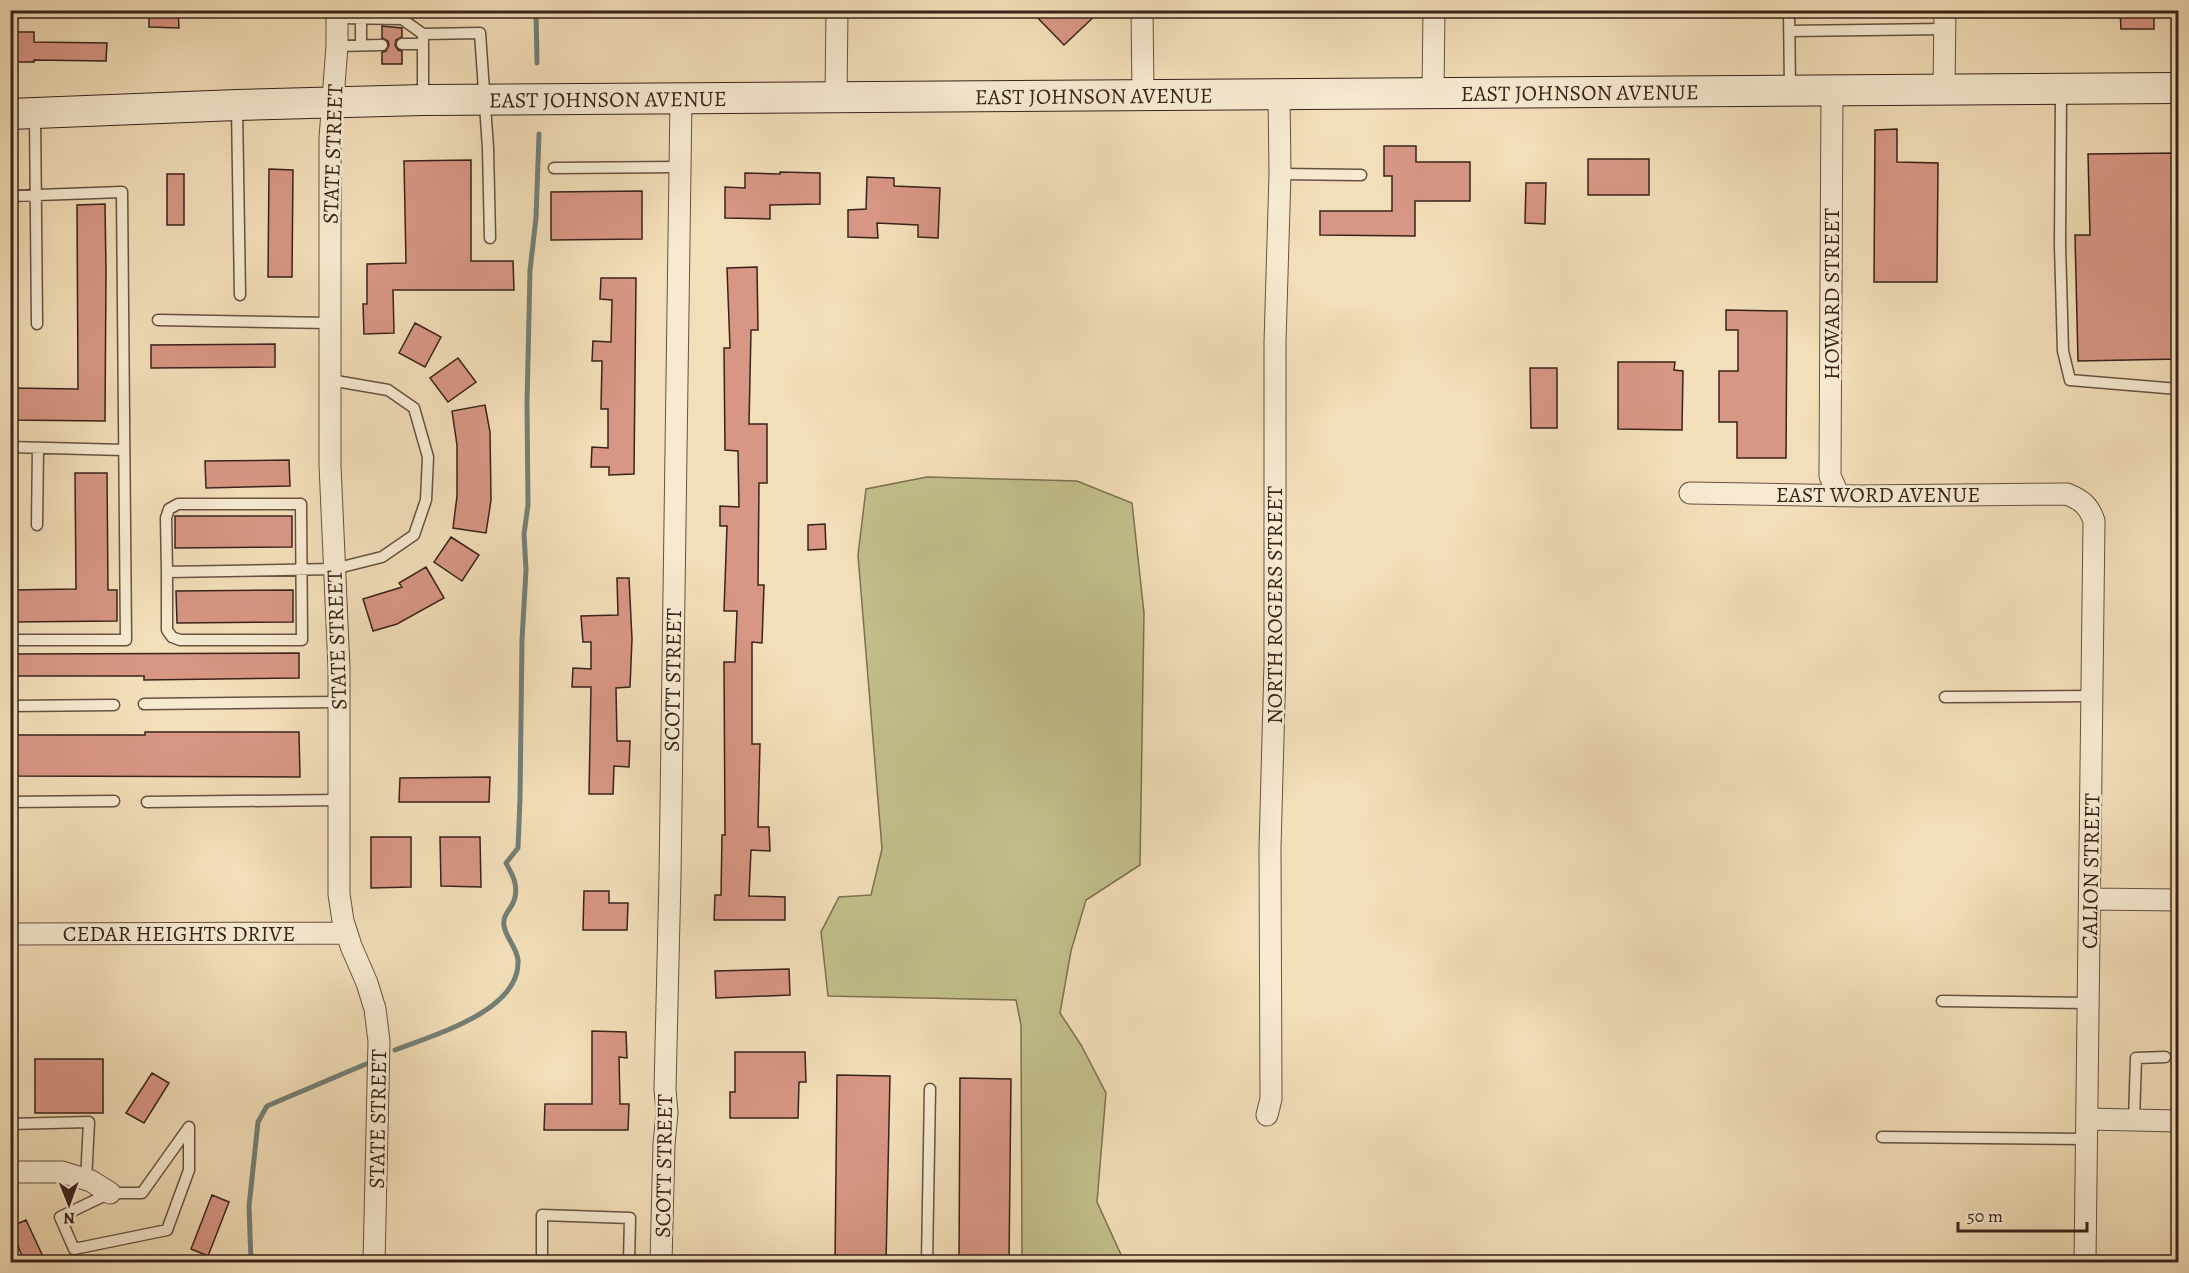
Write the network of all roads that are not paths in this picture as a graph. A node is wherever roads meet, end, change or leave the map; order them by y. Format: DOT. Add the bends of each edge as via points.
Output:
graph roads {
  1 [pos="837,10"];
  2 [pos="1142,10"];
  3 [pos="1434,10"];
  4 [pos="1789,10"];
  5 [pos="337,14"];
  6 [pos="361,20"];
  7 [pos="1945,20"];
  8 [pos="1790,31"];
  9 [pos="423,39"];
  10 [pos="402,44"];
  11 [pos="361,45"];
  12 [pos="382,45"];
  13 [pos="337,46"];
  14 [pos="2061,88"];
  15 [pos="2178,88"];
  16 [pos="1944,89"];
  17 [pos="1832,90"];
  18 [pos="1790,91"];
  19 [pos="1433,93"];
  20 [pos="1143,94"];
  21 [pos="1279,94"];
  22 [pos="836,97"];
  23 [pos="681,98"];
  24 [pos="423,100"];
  25 [pos="483,100"];
  26 [pos="331,102"];
  27 [pos="237,105"];
  28 [pos="23,113"];
  29 [pos="680,167"];
  30 [pos="554,168"];
  31 [pos="1280,174"];
  32 [pos="1361,175"];
  33 [pos="37,195"];
  34 [pos="10,196"];
  35 [pos="490,238"];
  36 [pos="240,295"];
  37 [pos="158,320"];
  38 [pos="330,323"];
  39 [pos="37,324"];
  40 [pos="330,380"];
  41 [pos="2178,389"];
  42 [pos="10,447"];
  43 [pos="38,448"];
  44 [pos="124,450"];
  45 [pos="1690,493"];
  46 [pos="2065,494"];
  47 [pos="1839,496"];
  48 [pos="37,525"];
  49 [pos="334,569"];
  50 [pos="302,570"];
  51 [pos="167,572"];
  52 [pos="10,640"];
  53 [pos="2092,696"];
  54 [pos="1945,697"];
  55 [pos="339,702"];
  56 [pos="144,704"];
  57 [pos="114,705"];
  58 [pos="10,706"];
  59 [pos="339,800"];
  60 [pos="114,801"];
  61 [pos="10,802"];
  62 [pos="147,802"];
  63 [pos="2090,899"];
  64 [pos="2178,900"];
  65 [pos="347,933"];
  66 [pos="10,934"];
  67 [pos="1942,1001"];
  68 [pos="2088,1003"];
  69 [pos="2166,1057"];
  70 [pos="930,1089"];
  71 [pos="1267,1114"];
  72 [pos="2134,1120"];
  73 [pos="2178,1121"];
  74 [pos="10,1124"];
  75 [pos="2086,1129"];
  76 [pos="1882,1137"];
  77 [pos="10,1172"];
  78 [pos="86,1180"];
  79 [pos="110,1193"];
  80 [pos="374,1263"];
  81 [pos="542,1263"];
  82 [pos="629,1263"];
  83 [pos="661,1263"];
  84 [pos="927,1263"];
  85 [pos="2085,1263"];
  1 -- 22 [label="street"];
  2 -- 20 [label="street"];
  3 -- 19 [label="street"];
  4 -- 8 [label="lane"];
  5 -- 6 [label="lane"];
  5 -- 13 [label="street, STATE STREET"];
  6 -- 9 [label="lane" via="402,19"];
  6 -- 11 [label="lane"];
  7 -- 8 [label="lane"];
  7 -- 16 [label="street"];
  8 -- 18 [label="lane"];
  9 -- 10 [label="lane"];
  9 -- 24 [label="lane"];
  9 -- 25 [label="lane" via="480,33"];
  11 -- 12 [label="lane"];
  11 -- 13 [label="lane"];
  13 -- 26 [label="street, STATE STREET"];
  14 -- 15 [label="main road, EAST JOHNSON AVENUE"];
  14 -- 16 [label="main road, EAST JOHNSON AVENUE"];
  14 -- 41 [label="lane" via="2062,340 2070,380"];
  16 -- 17 [label="main road, EAST JOHNSON AVENUE"];
  17 -- 18 [label="main road, EAST JOHNSON AVENUE"];
  17 -- 47 [label="street, HOWARD STREET" via="1830,476"];
  18 -- 19 [label="main road, EAST JOHNSON AVENUE"];
  19 -- 21 [label="main road, EAST JOHNSON AVENUE"];
  20 -- 21 [label="main road, EAST JOHNSON AVENUE"];
  20 -- 22 [label="main road, EAST JOHNSON AVENUE"];
  21 -- 31 [label="street, NORTH ROGERS STREET"];
  22 -- 23 [label="main road, EAST JOHNSON AVENUE"];
  23 -- 25 [label="main road, EAST JOHNSON AVENUE"];
  23 -- 29 [label="street, SCOTT STREET"];
  24 -- 25 [label="main road, EAST JOHNSON AVENUE"];
  24 -- 26 [label="main road, EAST JOHNSON AVENUE"];
  25 -- 35 [label="lane"];
  26 -- 27 [label="main road, EAST JOHNSON AVENUE"];
  26 -- 38 [label="street, STATE STREET"];
  27 -- 28 [label="main road, EAST JOHNSON AVENUE"];
  27 -- 36 [label="lane"];
  28 -- 33 [label="lane"];
  29 -- 30 [label="lane"];
  29 -- 83 [label="street, SCOTT STREET" via="667,1113"];
  31 -- 32 [label="lane"];
  31 -- 71 [label="street, NORTH ROGERS STREET" via="1270,848 1271,1099"];
  33 -- 34 [label="lane"];
  33 -- 39 [label="lane"];
  33 -- 44 [label="lane" via="122,192"];
  37 -- 38 [label="lane"];
  38 -- 40 [label="street, STATE STREET"];
  40 -- 49 [label="street, STATE STREET"];
  40 -- 49 [label="lane" via="388,390 414,408 428,457 426,500 414,535 382,557"];
  42 -- 43 [label="lane"];
  43 -- 44 [label="lane"];
  43 -- 48 [label="lane"];
  44 -- 52 [label="lane" via="126,640"];
  45 -- 47 [label="street, EAST WORD AVENUE"];
  46 -- 47 [label="street, EAST WORD AVENUE"];
  46 -- 53 [label="street, CALION STREET" via="2083,501 2094,521"];
  49 -- 50 [label="lane"];
  49 -- 55 [label="street, STATE STREET"];
  50 -- 51 [label="lane"];
  50 -- 51 [label="lane" via="302,504 178,504 169,509 166,518"];
  50 -- 51 [label="lane" via="302,640 172,637 167,630"];
  53 -- 54 [label="lane"];
  53 -- 63 [label="street, CALION STREET"];
  55 -- 56 [label="lane"];
  55 -- 59 [label="street, STATE STREET"];
  57 -- 58 [label="lane"];
  59 -- 62 [label="lane"];
  59 -- 65 [label="street, STATE STREET" via="339,894"];
  60 -- 61 [label="lane"];
  63 -- 64 [label="street"];
  63 -- 68 [label="street, CALION STREET"];
  65 -- 66 [label="street, CEDAR HEIGHTS DRIVE"];
  65 -- 80 [label="street, STATE STREET" via="367,982 379,1041"];
  67 -- 68 [label="lane"];
  68 -- 75 [label="street, CALION STREET"];
  69 -- 72 [label="lane" via="2136,1058"];
  70 -- 84 [label="lane"];
  72 -- 73 [label="street"];
  72 -- 75 [label="street"];
  74 -- 78 [label="lane" via="89,1122"];
  75 -- 76 [label="lane"];
  75 -- 85 [label="street, CALION STREET"];
  77 -- 78 [label="street" via="62,1172"];
  78 -- 79 [label="street"];
  79 -- 79 [label="lane" via="60,1217 74,1250 167,1230 189,1170 189,1127 142,1193"];
  81 -- 82 [label="lane" via="542,1215 630,1218"];
}
